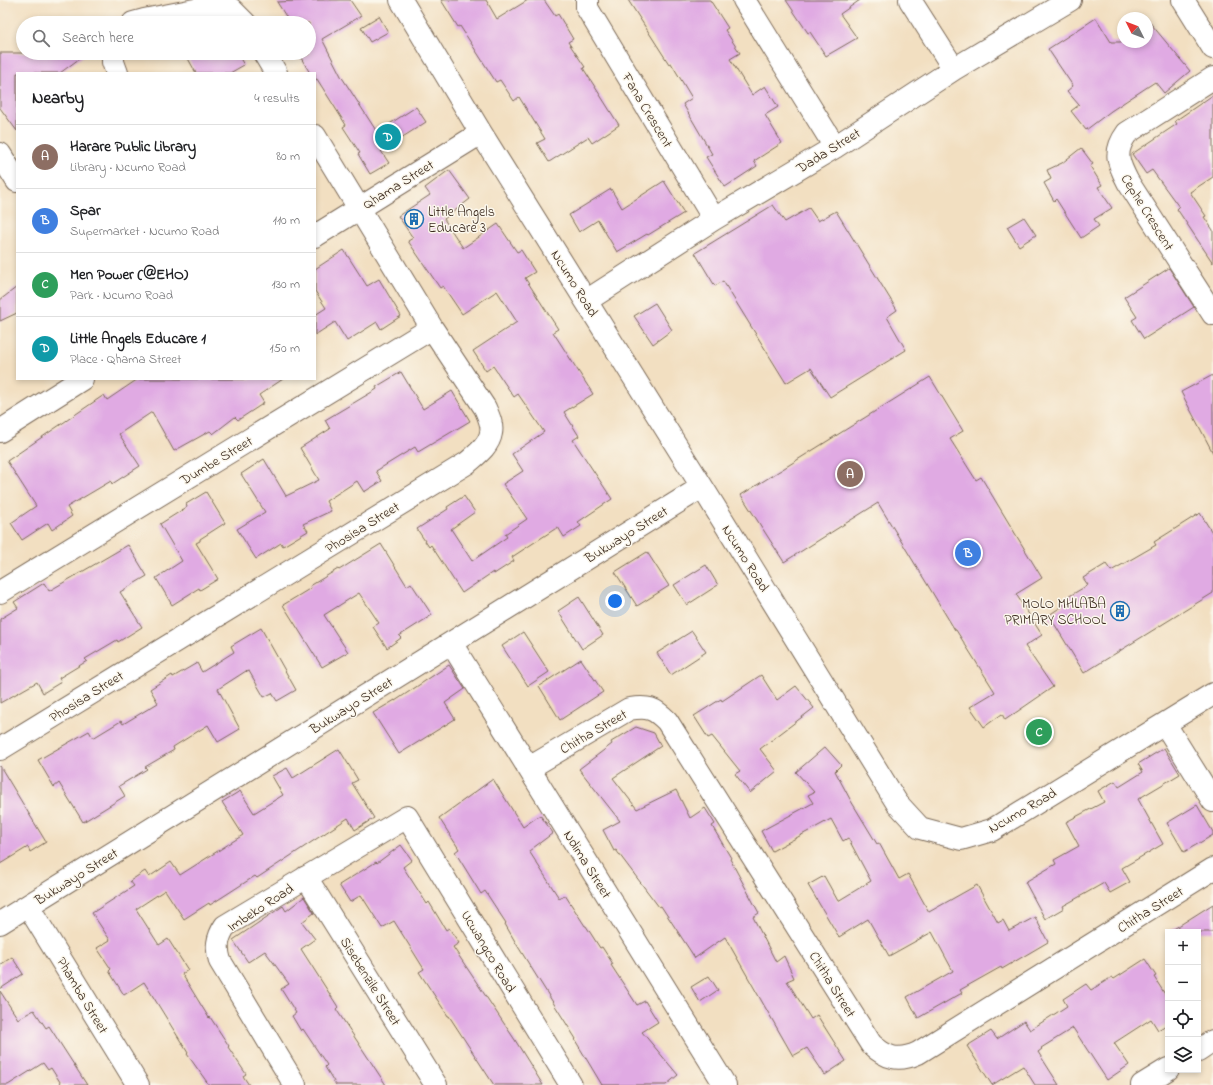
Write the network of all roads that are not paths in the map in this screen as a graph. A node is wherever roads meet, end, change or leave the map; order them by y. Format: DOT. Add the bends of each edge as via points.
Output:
graph roads {
  1 [pos="401,0"];
  2 [pos="587,0"];
  3 [pos="744,0"];
  4 [pos="910,0"];
  5 [pos="1070,0"];
  6 [pos="1183,0"];
  7 [pos="164,16"];
  8 [pos="238,16"];
  9 [pos="1213,48"];
  10 [pos="114,60"];
  11 [pos="268,60"];
  12 [pos="954,69"];
  13 [pos="117,72"];
  14 [pos="275,72"];
  15 [pos="1213,78"];
  16 [pos="481,133"];
  17 [pos="316,138"];
  18 [pos="836,147"];
  19 [pos="0,154"];
  20 [pos="16,179"];
  21 [pos="360,208"];
  22 [pos="714,219"];
  23 [pos="316,235"];
  24 [pos="586,301"];
  25 [pos="1213,314"];
  26 [pos="432,328"];
  27 [pos="80,380"];
  28 [pos="2,425"];
  29 [pos="702,487"];
  30 [pos="0,592"];
  31 [pos="451,643"];
  32 [pos="1213,694"];
  33 [pos="1165,724"];
  34 [pos="0,749"];
  35 [pos="529,768"];
  36 [pos="1213,801"];
  37 [pos="407,817"];
  38 [pos="1213,870"];
  39 [pos="306,877"];
  40 [pos="28,906"];
  41 [pos="0,923"];
  42 [pos="1213,1041"];
  43 [pos="1201,1049"];
  44 [pos="1165,1071"];
  45 [pos="138,1085"];
  46 [pos="295,1085"];
  47 [pos="436,1085"];
  48 [pos="571,1085"];
  49 [pos="724,1085"];
  50 [pos="1142,1085"];
  1 -- 16 [label="street, Ncumo Road"];
  2 -- 22 [label="street, Fana Crescent" via="587,8"];
  3 -- 18 [label="street"];
  4 -- 12 [label="street"];
  5 -- 12 [label="street, Dada Street"];
  6 -- 9 [label="street"];
  7 -- 8 [label="street" via="215,6 231,9"];
  10 -- 13 [label="street"];
  11 -- 14 [label="street"];
  12 -- 18 [label="street, Dada Street"];
  15 -- 25 [label="street, Cephe Crescent" via="1127,133 1117,155 1128,182"];
  16 -- 21 [label="street, Qhama Street"];
  16 -- 24 [label="street, Ncumo Road"];
  17 -- 21 [label="street, Phosisa Street"];
  18 -- 22 [label="street, Dada Street"];
  19 -- 20 [label="street"];
  21 -- 23 [label="street, Qhama Street"];
  21 -- 26 [label="street, Phosisa Street"];
  22 -- 24 [label="street, Dada Street"];
  24 -- 29 [label="street, Ncumo Road"];
  26 -- 30 [label="street, Dumbe Street"];
  26 -- 34 [label="street, Phosisa Street" via="488,416 492,432 477,454 460,467"];
  27 -- 28 [label="street"];
  29 -- 31 [label="street, Bukwayo Street"];
  29 -- 33 [label="street, Ncumo Road" via="897,803 920,828 961,839 992,830"];
  31 -- 35 [label="street, Ndima Street"];
  31 -- 40 [label="street, Bukwayo Street"];
  32 -- 33 [label="street, Ncumo Road"];
  33 -- 36 [label="street"];
  35 -- 38 [label="street, Chitha Street" via="629,709 647,707 660,714 667,721 870,1044 889,1057 911,1056 918,1053"];
  35 -- 49 [label="street, Ndima Street"];
  37 -- 39 [label="street, Imbeko Road"];
  37 -- 48 [label="street, Ucwangco Road"];
  39 -- 46 [label="street, Imbeko Road" via="226,926 217,946 220,961"];
  39 -- 47 [label="street, Sisebenzile Street"];
  40 -- 41 [label="street, Bukwayo Street"];
  40 -- 45 [label="street, Phamba Street"];
  42 -- 43 [label="street"];
  44 -- 50 [label="street"];
}
